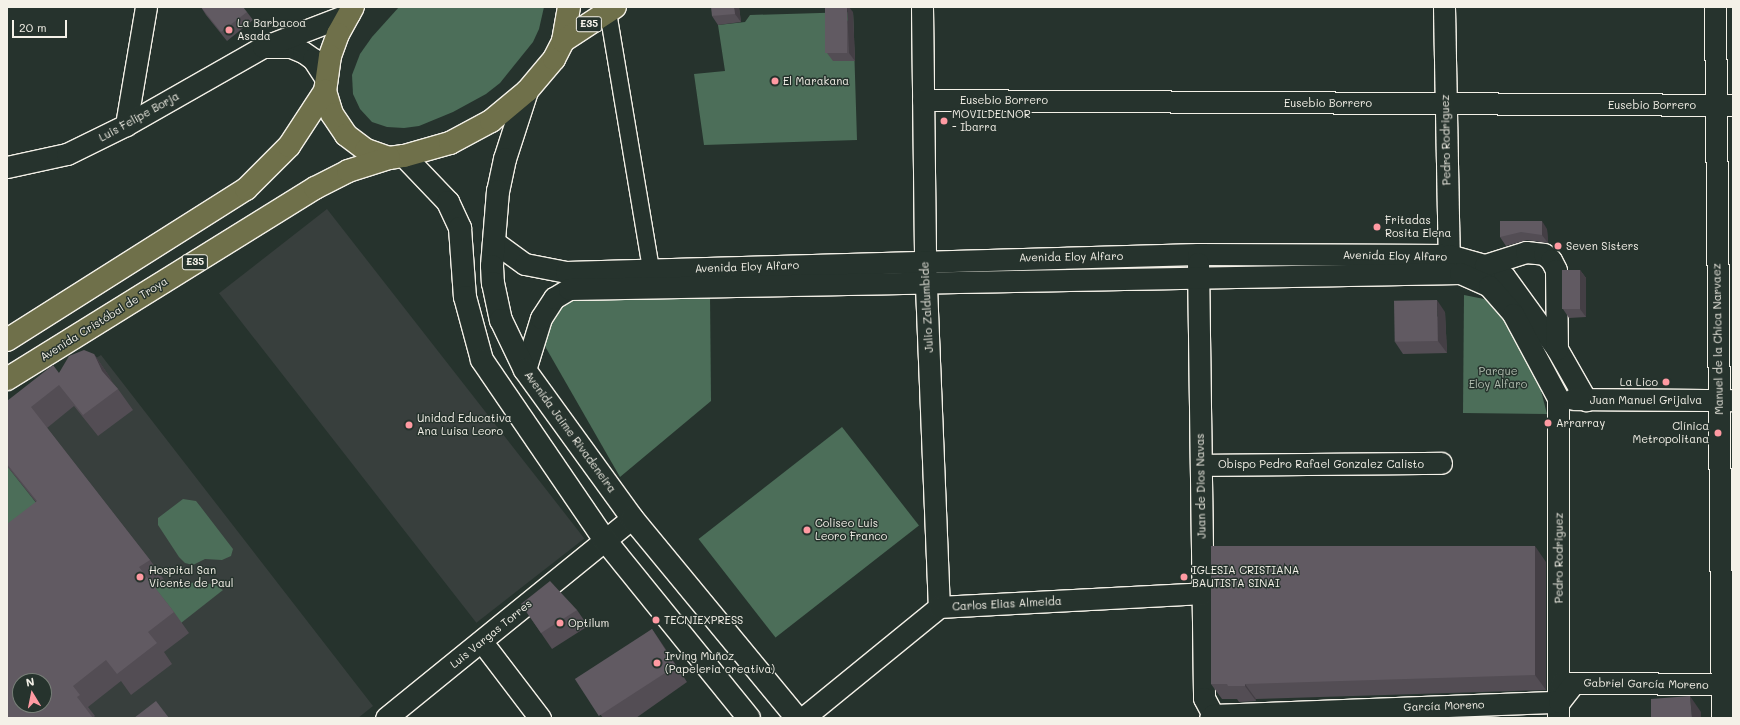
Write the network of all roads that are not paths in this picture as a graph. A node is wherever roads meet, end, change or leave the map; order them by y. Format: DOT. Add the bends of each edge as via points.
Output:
graph roads {
  1 [pos="146,7"];
  2 [pos="569,7"];
  3 [pos="922,7"];
  4 [pos="1444,7"];
  5 [pos="1715,7"];
  6 [pos="611,9"];
  7 [pos="351,10"];
  8 [pos="563,41"];
  9 [pos="263,47"];
  10 [pos="326,85"];
  11 [pos="527,91"];
  12 [pos="923,100"];
  13 [pos="1445,103"];
  14 [pos="1724,105"];
  15 [pos="126,125"];
  16 [pos="397,157"];
  17 [pos="7,167"];
  18 [pos="493,241"];
  19 [pos="1198,254"];
  20 [pos="925,261"];
  21 [pos="1449,264"];
  22 [pos="1485,265"];
  23 [pos="651,270"];
  24 [pos="1198,277"];
  25 [pos="926,282"];
  26 [pos="7,340"];
  27 [pos="1556,349"];
  28 [pos="525,370"];
  29 [pos="7,379"];
  30 [pos="1558,398"];
  31 [pos="1586,400"];
  32 [pos="1726,400"];
  33 [pos="1441,463"];
  34 [pos="1201,465"];
  35 [pos="632,518"];
  36 [pos="604,539"];
  37 [pos="1203,593"];
  38 [pos="939,608"];
  39 [pos="482,642"];
  40 [pos="1727,684"];
  41 [pos="1562,696"];
  42 [pos="1211,717"];
  43 [pos="386,718"];
  44 [pos="540,718"];
  45 [pos="749,718"];
  46 [pos="797,718"];
  47 [pos="803,718"];
  48 [pos="1722,718"];
  1 -- 15 [label="street"];
  2 -- 8 [label="highway, E35"];
  3 -- 12 [label="street, Julio Zaldumbide"];
  4 -- 13 [label="street, Pedro Rodriguez"];
  5 -- 14 [label="street, Manuel de la Chica Narvaez"];
  6 -- 8 [label="highway, E35"];
  6 -- 23 [label="street"];
  7 -- 9 [label="street, Luis Felipe Borja"];
  7 -- 10 [label="highway" via="333,49"];
  8 -- 11 [label="highway, E35" via="554,59"];
  9 -- 10 [label="street, Luis Felipe Borja" via="291,47 303,52 313,59"];
  9 -- 15 [label="street, Luis Felipe Borja"];
  10 -- 16 [label="highway" via="332,114 346,134 366,150"];
  10 -- 26 [label="highway" via="289,146 246,189"];
  11 -- 16 [label="highway, E35" via="491,121 450,143"];
  11 -- 18 [label="main road, Avenida Jaime Rivadeneira" via="505,159 498,191"];
  12 -- 13 [label="street, Eusebio Borrero"];
  12 -- 20 [label="street, Julio Zaldumbide"];
  13 -- 14 [label="street, Eusebio Borrero"];
  13 -- 21 [label="street, Pedro Rodriguez"];
  14 -- 32 [label="street, Manuel de la Chica Narvaez"];
  15 -- 17 [label="street, Luis Felipe Borja" via="67,154"];
  16 -- 29 [label="highway, Avenida Cristóbal de Troya / E35" via="348,171 315,188"];
  16 -- 36 [label="main road" via="448,202 460,228 465,298 482,360"];
  18 -- 23 [label="street, Avenida Eloy Alfaro" via="525,264 566,272"];
  18 -- 28 [label="main road, Avenida Jaime Rivadeneira" via="493,283 501,320"];
  19 -- 20 [label="street, Avenida Eloy Alfaro"];
  19 -- 21 [label="street, Avenida Eloy Alfaro"];
  19 -- 24 [label="street, Juan de Dios Navas"];
  20 -- 23 [label="street, Avenida Eloy Alfaro"];
  20 -- 25 [label="street, Julio Zaldumbide"];
  21 -- 22 [label="street, Avenida Eloy Alfaro"];
  21 -- 24 [label="street, Avenida Eloy Alfaro"];
  21 -- 30 [label="street, Avenida Eloy Alfaro" via="1460,273 1489,286 1512,314"];
  22 -- 27 [label="street, Avenida Eloy Alfaro" via="1504,276"];
  22 -- 27 [label="street" via="1526,252 1544,254 1551,260 1556,270"];
  24 -- 25 [label="street, Avenida Eloy Alfaro"];
  24 -- 34 [label="street, Juan de Dios Navas"];
  25 -- 28 [label="street, Avenida Eloy Alfaro" via="569,289 554,298 541,318"];
  25 -- 38 [label="street, Julio Zaldumbide"];
  27 -- 31 [label="street, Avenida Eloy Alfaro"];
  28 -- 35 [label="main road, Avenida Jaime Rivadeneira"];
  30 -- 31 [label="street, Juan Manuel Grijalva"];
  30 -- 41 [label="street, Pedro Rodriguez"];
  31 -- 32 [label="street, Juan Manuel Grijalva"];
  32 -- 40 [label="street, Manuel de la Chica Narvaez"];
  33 -- 34 [label="street, Obispo Pedro Rafael Gonzalez Calisto"];
  34 -- 37 [label="street, Juan de Dios Navas"];
  35 -- 36 [label="street, Luis Vargas Torres"];
  35 -- 46 [label="main road, Avenida Jaime Rivadeneira"];
  36 -- 39 [label="street, Luis Vargas Torres"];
  36 -- 45 [label="main road"];
  37 -- 38 [label="street, Carlos Elias Almeida"];
  37 -- 42 [label="street, Juan de Dios Navas" via="1204,698"];
  38 -- 47 [label="street, Carlos Elias Almeida"];
  39 -- 43 [label="street, Luis Vargas Torres"];
  39 -- 44 [label="street"];
  40 -- 41 [label="street, Gabriel García Moreno"];
  40 -- 48 [label="street, Manuel de la Chica Narvaez"];
  41 -- 42 [label="street, García Moreno"];
}
